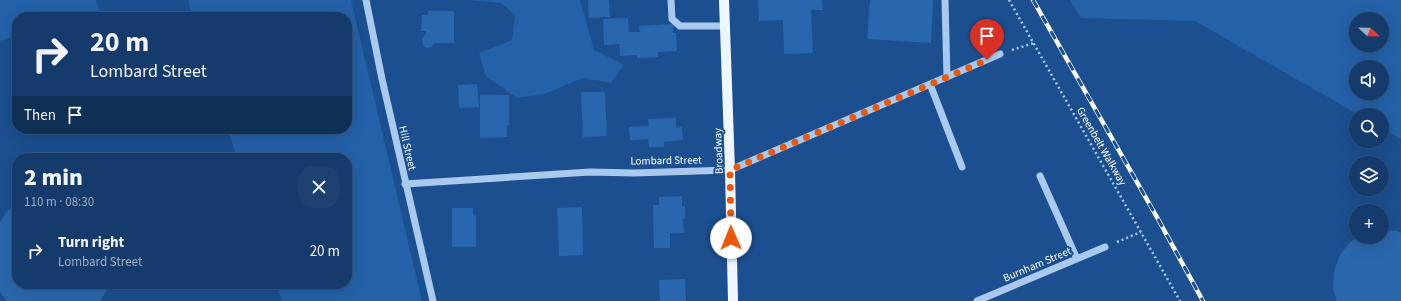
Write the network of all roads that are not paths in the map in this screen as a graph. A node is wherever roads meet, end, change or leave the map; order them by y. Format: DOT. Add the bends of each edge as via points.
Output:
graph roads {
  1 [pos="366,0"];
  2 [pos="671,0"];
  3 [pos="724,0"];
  4 [pos="945,0"];
  5 [pos="725,26"];
  6 [pos="1000,54"];
  7 [pos="947,77"];
  8 [pos="930,84"];
  9 [pos="962,167"];
  10 [pos="730,170"];
  11 [pos="1040,176"];
  12 [pos="405,184"];
  13 [pos="1105,247"];
  14 [pos="1077,259"];
  15 [pos="432,301"];
  16 [pos="733,301"];
  17 [pos="977,301"];
  1 -- 12 [label="street, Hill Street"];
  2 -- 5 [label="street" via="672,19 680,26"];
  3 -- 5 [label="main road, Broadway"];
  4 -- 7 [label="street"];
  5 -- 10 [label="main road, Broadway"];
  6 -- 7 [label="street, Lombard Street"];
  7 -- 8 [label="street, Lombard Street"];
  8 -- 9 [label="street"];
  8 -- 10 [label="street, Lombard Street"];
  10 -- 12 [label="street, Lombard Street" via="590,172"];
  10 -- 16 [label="main road, Broadway"];
  11 -- 14 [label="street"];
  12 -- 15 [label="street, Hill Street"];
  13 -- 14 [label="street, Burnham Street"];
  14 -- 17 [label="street, Burnham Street"];
}
